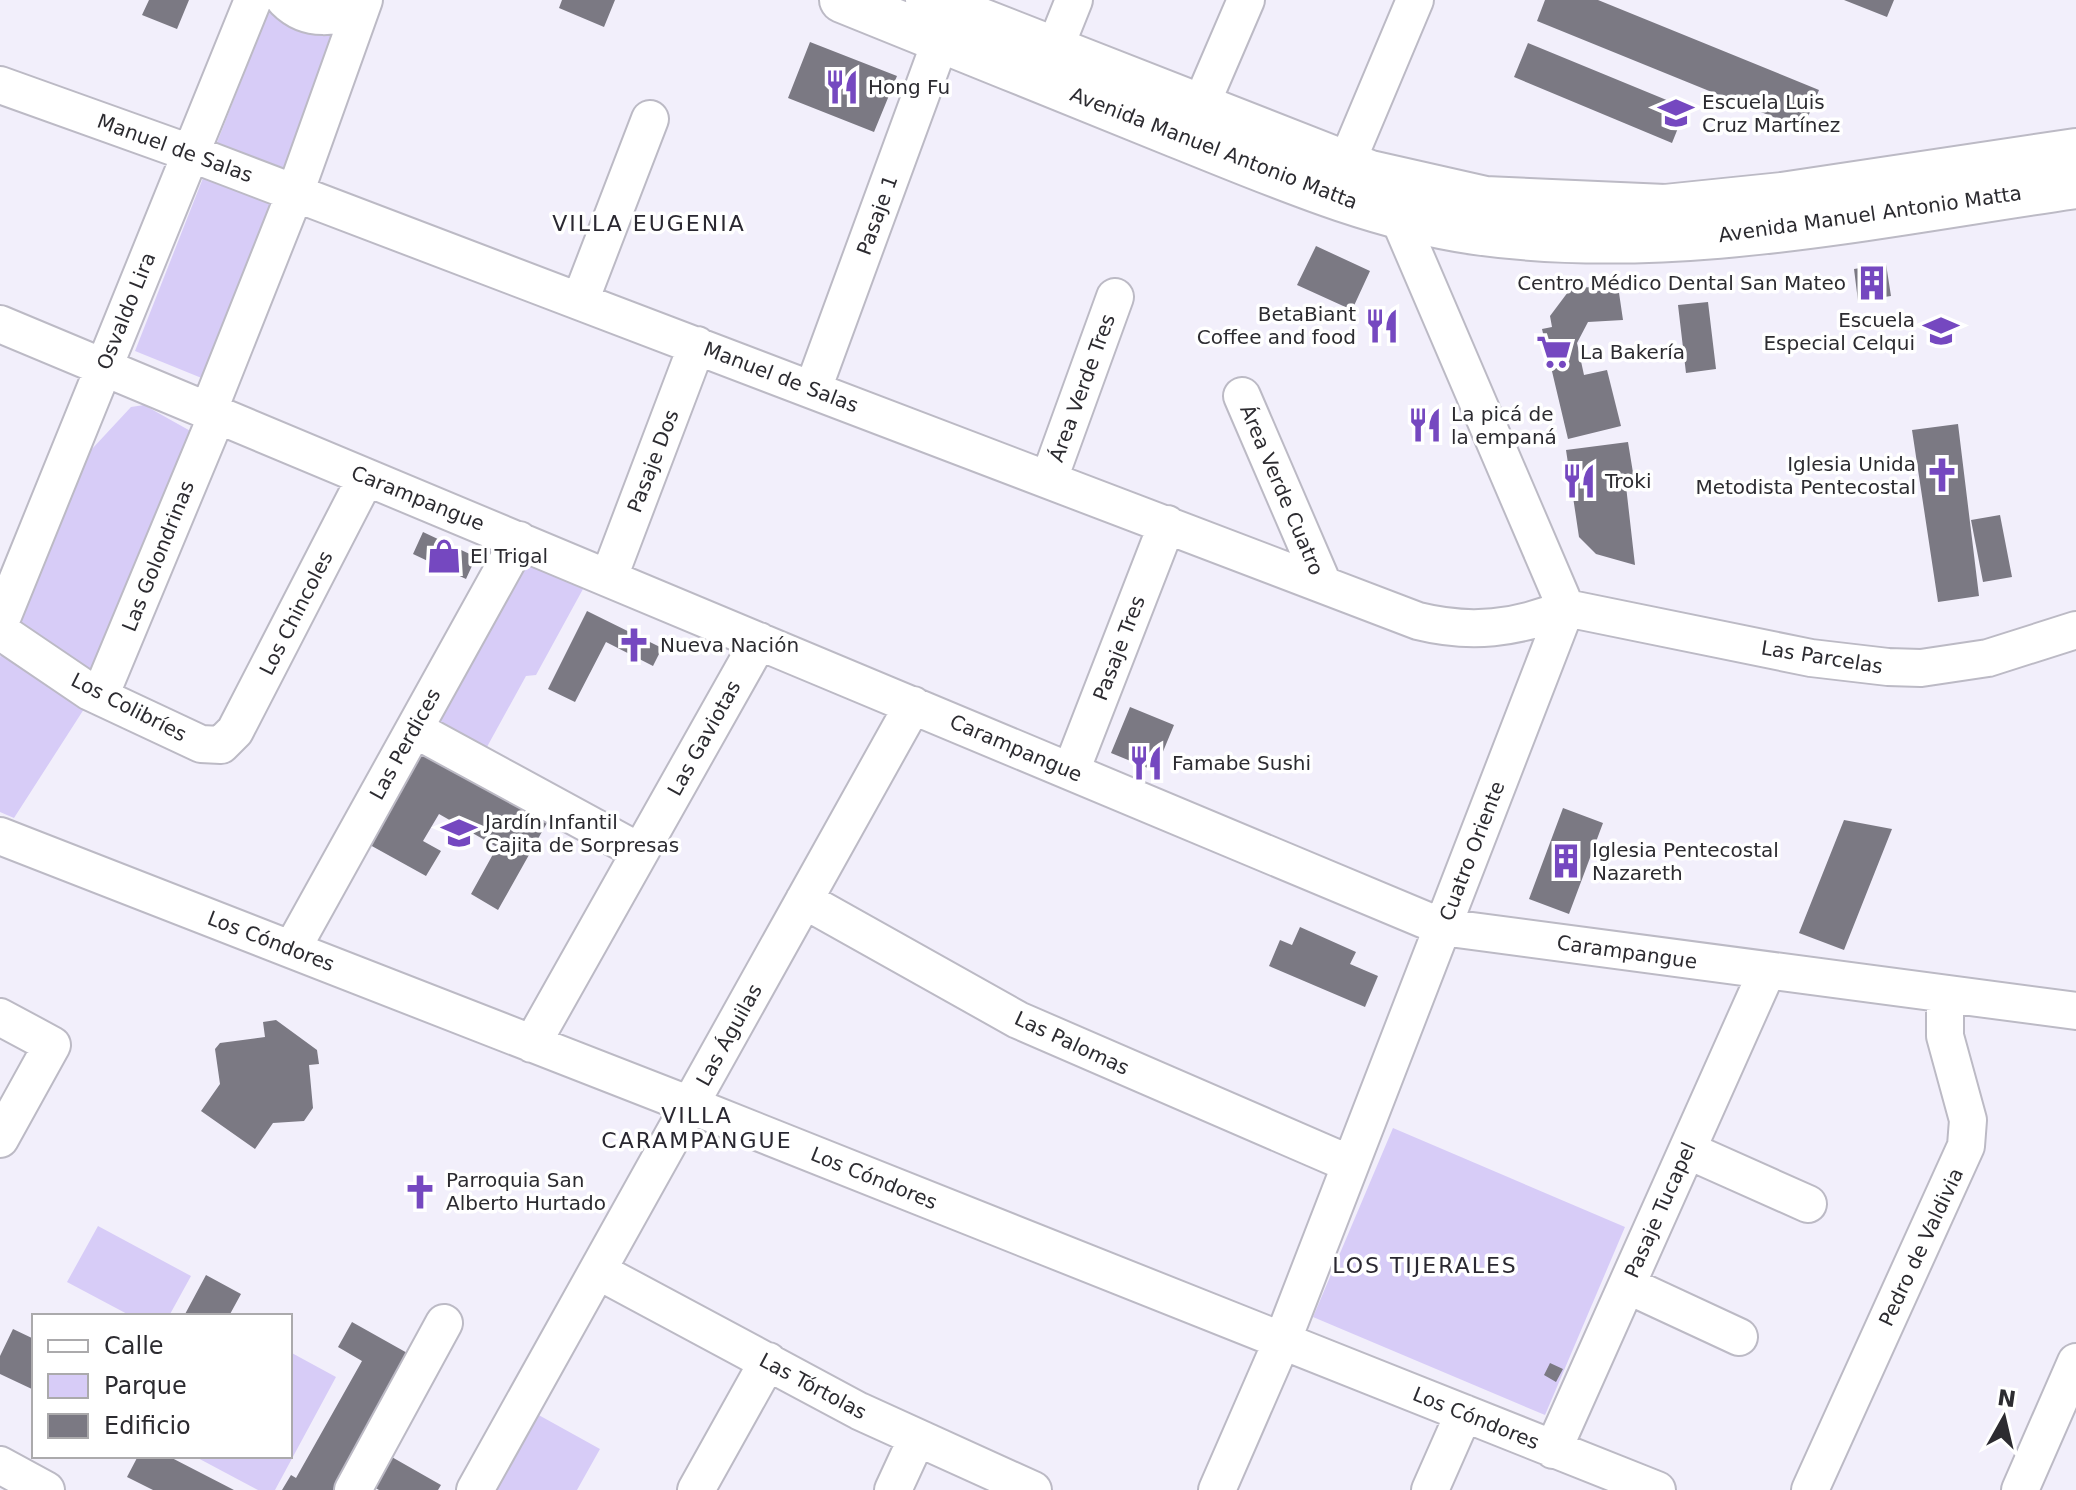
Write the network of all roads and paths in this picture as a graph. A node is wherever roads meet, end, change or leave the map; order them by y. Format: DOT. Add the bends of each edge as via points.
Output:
graph roads {
  1 [pos="253,0"];
  2 [pos="285,0"];
  3 [pos="362,0"];
  4 [pos="842,0"];
  5 [pos="1074,0"];
  6 [pos="1246,0"];
  7 [pos="1415,0"];
  8 [pos="934,20"];
  9 [pos="1054,50"];
  10 [pos="0,85"];
  11 [pos="1200,107"];
  12 [pos="650,119"];
  13 [pos="2076,151"];
  14 [pos="190,153"];
  15 [pos="1358,168"];
  16 [pos="2076,186"];
  17 [pos="295,193"];
  18 [pos="1398,216"];
  19 [pos="1115,297"];
  20 [pos="580,301"];
  21 [pos="0,324"];
  22 [pos="697,345"];
  23 [pos="104,368"];
  24 [pos="152,388"];
  25 [pos="813,389"];
  26 [pos="1242,396"];
  27 [pos="212,413"];
  28 [pos="72,444"];
  29 [pos="366,477"];
  30 [pos="1049,479"];
  31 [pos="1167,524"];
  32 [pos="519,540"];
  33 [pos="609,577"];
  34 [pos="1323,584"];
  35 [pos="1566,608"];
  36 [pos="0,623"];
  37 [pos="2076,630"];
  38 [pos="0,631"];
  39 [pos="759,641"];
  40 [pos="100,696"];
  41 [pos="913,705"];
  42 [pos="414,729"];
  43 [pos="221,745"];
  44 [pos="1071,771"];
  45 [pos="0,836"];
  46 [pos="640,852"];
  47 [pos="804,900"];
  48 [pos="1442,927"];
  49 [pos="292,949"];
  50 [pos="1767,971"];
  51 [pos="1945,994"];
  52 [pos="2076,1011"];
  53 [pos="0,1017"];
  54 [pos="532,1044"];
  55 [pos="690,1105"];
  56 [pos="0,1139"];
  57 [pos="1687,1150"];
  58 [pos="1350,1164"];
  59 [pos="1808,1204"];
  60 [pos="598,1271"];
  61 [pos="1627,1285"];
  62 [pos="444,1323"];
  63 [pos="1739,1337"];
  64 [pos="1282,1341"];
  65 [pos="768,1361"];
  66 [pos="2076,1362"];
  67 [pos="1464,1413"];
  68 [pos="917,1438"];
  69 [pos="1553,1450"];
  70 [pos="0,1465"];
  71 [pos="1640,1487"];
  72 [pos="46,1490"];
  73 [pos="353,1490"];
  74 [pos="475,1490"];
  75 [pos="696,1490"];
  76 [pos="893,1490"];
  77 [pos="1033,1490"];
  78 [pos="1217,1490"];
  79 [pos="1430,1490"];
  80 [pos="1810,1490"];
  81 [pos="2020,1490"];
  1 -- 14 [label="street, Osvaldo Lira"];
  2 -- 3 [label="street" via="299,11 323,17 347,11"];
  3 -- 17 [label="street"];
  4 -- 8 [label="main road, Avenida Manuel Antonio Matta"];
  5 -- 9 [label="street"];
  6 -- 11 [label="street"];
  7 -- 15 [label="street"];
  8 -- 9 [label="main road, Avenida Manuel Antonio Matta"];
  8 -- 18 [label="main road, Avenida Manuel Antonio Matta" via="1299,184"];
  8 -- 25 [label="street, Pasaje 1"];
  9 -- 11 [label="main road, Avenida Manuel Antonio Matta"];
  10 -- 14 [label="street, Manuel de Salas"];
  11 -- 15 [label="main road, Avenida Manuel Antonio Matta"];
  12 -- 20 [label="street"];
  13 -- 15 [label="main road, Avenida Manuel Antonio Matta" via="1665,207 1485,199"];
  14 -- 17 [label="street, Manuel de Salas"];
  14 -- 23 [label="street, Osvaldo Lira"];
  15 -- 18 [label="main road"];
  16 -- 18 [label="main road, Avenida Manuel Antonio Matta" via="1767,230 1630,241 1477,232"];
  17 -- 20 [label="street, Manuel de Salas"];
  17 -- 27 [label="street"];
  18 -- 35 [label="street"];
  19 -- 30 [label="street, Área Verde Tres"];
  20 -- 22 [label="street, Manuel de Salas"];
  21 -- 23 [label="street, Carampangue"];
  22 -- 25 [label="street, Manuel de Salas"];
  22 -- 33 [label="street, Pasaje Dos"];
  23 -- 24 [label="street, Carampangue"];
  23 -- 28 [label="street, Osvaldo Lira"];
  24 -- 27 [label="street, Carampangue"];
  24 -- 28 [label="street" via="119,396"];
  25 -- 30 [label="street, Manuel de Salas"];
  26 -- 34 [label="street, Área Verde Cuatro"];
  27 -- 29 [label="street, Carampangue"];
  27 -- 40 [label="street, Las Golondrinas"];
  28 -- 36 [label="street, Osvaldo Lira"];
  29 -- 32 [label="street, Carampangue"];
  29 -- 43 [label="street, Los Chincoles" via="235,731"];
  30 -- 31 [label="street, Manuel de Salas"];
  31 -- 34 [label="street, Manuel de Salas"];
  31 -- 44 [label="street, Pasaje Tres"];
  32 -- 33 [label="street, Carampangue"];
  32 -- 42 [label="street, Las Perdices"];
  33 -- 39 [label="street, Carampangue"];
  34 -- 35 [label="street, Manuel de Salas" via="1418,621 1461,629 1512,626"];
  35 -- 37 [label="street, Las Parcelas" via="1811,658 1888,667 1977,660"];
  35 -- 48 [label="street, Cuatro Oriente"];
  38 -- 40 [label="street, Los Colibríes"];
  39 -- 41 [label="street, Carampangue"];
  39 -- 46 [label="street, Las Gaviotas"];
  40 -- 43 [label="street, Los Colibríes" via="201,744"];
  41 -- 44 [label="street, Carampangue"];
  41 -- 47 [label="street, Las Águilas"];
  42 -- 46 [label="street"];
  42 -- 49 [label="street, Las Perdices"];
  44 -- 48 [label="street, Carampangue"];
  45 -- 49 [label="street, Los Cóndores"];
  46 -- 54 [label="street, Las Gaviotas"];
  47 -- 55 [label="street, Las Águilas"];
  47 -- 58 [label="street, Las Palomas" via="1018,1020"];
  48 -- 50 [label="street, Carampangue"];
  48 -- 58 [label="street, Cuatro Oriente"];
  49 -- 54 [label="street, Los Cóndores"];
  50 -- 51 [label="street, Carampangue"];
  50 -- 57 [label="street, Pasaje Tucapel"];
  51 -- 52 [label="street, Carampangue"];
  51 -- 80 [label="street, Pedro de Valdivia" via="1947,1052 1968,1120 1966,1146"];
  53 -- 56 [label="street" via="52,1045"];
  54 -- 55 [label="street, Los Cóndores"];
  55 -- 60 [label="street, Las Águilas"];
  55 -- 64 [label="street, Los Cóndores"];
  57 -- 59 [label="street"];
  57 -- 61 [label="street, Pasaje Tucapel"];
  58 -- 64 [label="street, Cuatro Oriente"];
  60 -- 65 [label="street, Las Tórtolas"];
  60 -- 74 [label="street, Las Águilas"];
  61 -- 63 [label="street"];
  61 -- 69 [label="street, Pasaje Tucapel"];
  62 -- 73 [label="street"];
  64 -- 67 [label="street, Los Cóndores"];
  64 -- 78 [label="street, Cuatro Oriente"];
  65 -- 68 [label="street, Las Tórtolas"];
  65 -- 75 [label="street"];
  66 -- 81 [label="street"];
  67 -- 69 [label="street, Los Cóndores"];
  67 -- 79 [label="street"];
  68 -- 76 [label="street"];
  68 -- 77 [label="street, Las Tórtolas"];
  69 -- 71 [label="street, Los Cóndores"];
  70 -- 72 [label="street"];
}
